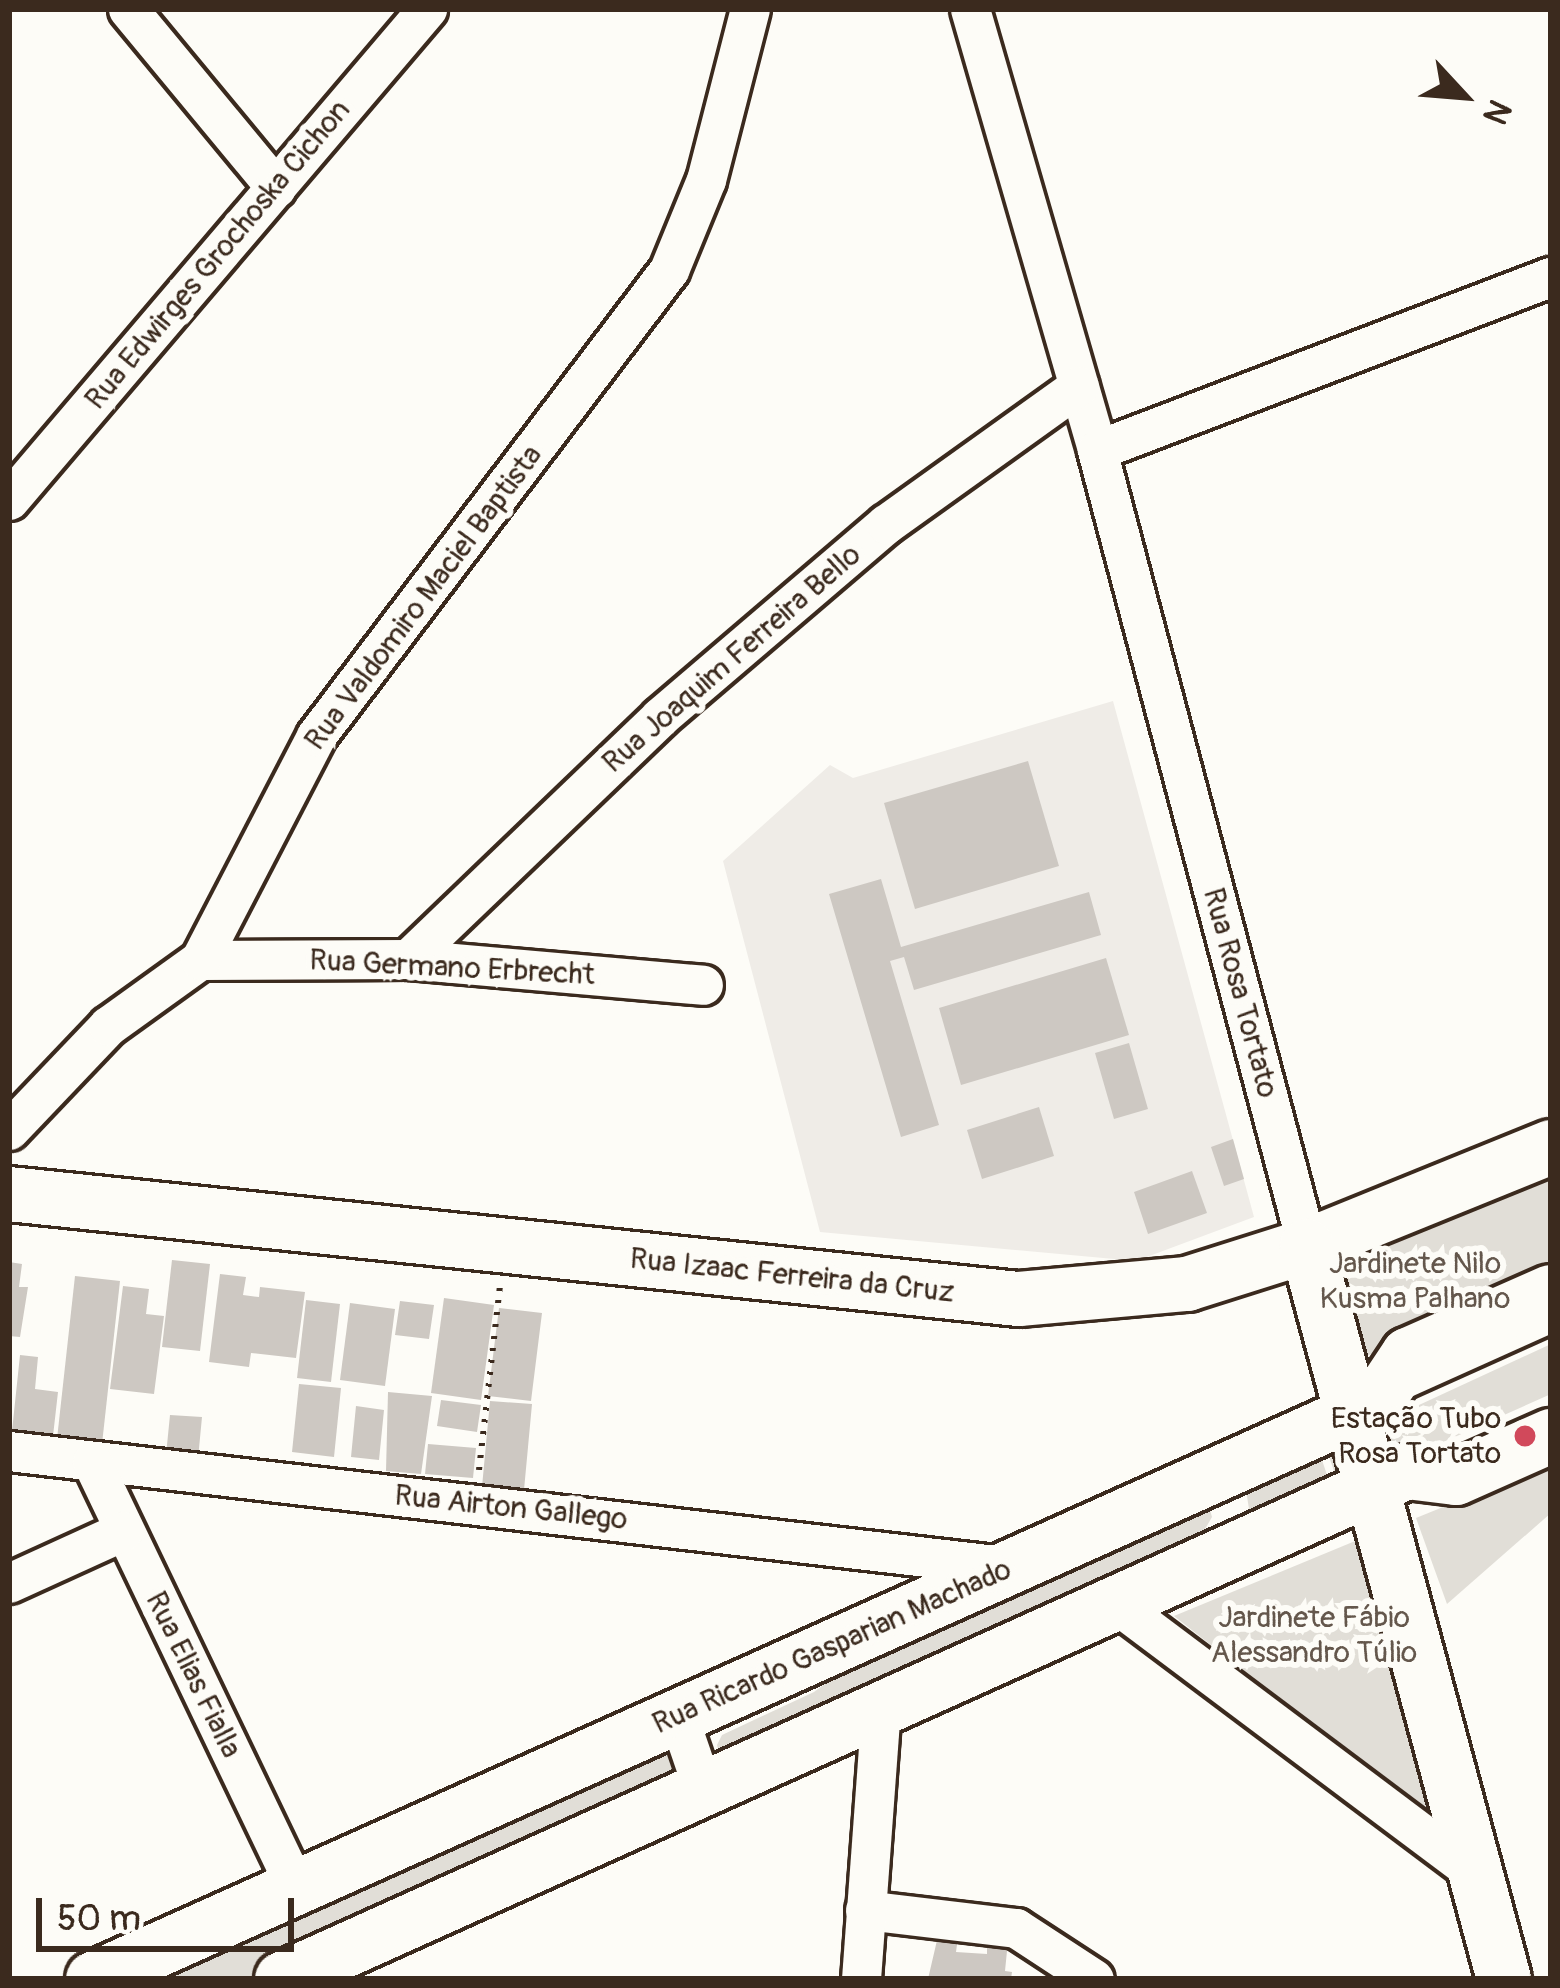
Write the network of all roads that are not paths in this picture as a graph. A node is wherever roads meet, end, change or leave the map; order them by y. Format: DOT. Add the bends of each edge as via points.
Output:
graph roads {
  1 [pos="128,9"];
  2 [pos="427,9"];
  3 [pos="750,9"];
  4 [pos="970,9"];
  5 [pos="276,188"];
  6 [pos="1551,277"];
  7 [pos="1079,386"];
  8 [pos="1096,450"];
  9 [pos="9,500"];
  10 [pos="408,959"];
  11 [pos="200,960"];
  12 [pos="704,985"];
  13 [pos="9,1130"];
  14 [pos="1551,1147"];
  15 [pos="9,1194"];
  16 [pos="1307,1246"];
  17 [pos="1551,1292"];
  18 [pos="1551,1324"];
  19 [pos="1365,1409"];
  20 [pos="1551,1436"];
  21 [pos="9,1451"];
  22 [pos="92,1462"];
  23 [pos="1225,1471"];
  24 [pos="1406,1473"];
  25 [pos="123,1532"];
  26 [pos="1244,1545"];
  27 [pos="1012,1567"];
  28 [pos="9,1583"];
  29 [pos="1115,1603"];
  30 [pos="881,1709"];
  31 [pos="678,1716"];
  32 [pos="703,1789"];
  33 [pos="1476,1874"];
  34 [pos="296,1888"];
  35 [pos="866,1910"];
  36 [pos="93,1979"];
  37 [pos="281,1979"];
  38 [pos="861,1979"];
  39 [pos="1094,1979"];
  40 [pos="1504,1979"];
  1 -- 5 [label="street"];
  2 -- 5 [label="street, Rua Edwirges Grochoska Cichon"];
  3 -- 11 [label="street, Rua Valdomiro Maciel Baptista" via="706,180 669,270 316,736"];
  4 -- 7 [label="street, Rua Rosa Tortato"];
  5 -- 9 [label="street, Rua Edwirges Grochoska Cichon"];
  6 -- 8 [label="street"];
  7 -- 8 [label="street, Rua Rosa Tortato"];
  7 -- 10 [label="street, Rua Joaquim Ferreira Bello" via="868,538 660,717"];
  8 -- 16 [label="street, Rua Rosa Tortato"];
  10 -- 11 [label="street, Rua Germano Erbrecht"];
  10 -- 12 [label="street, Rua Germano Erbrecht"];
  11 -- 13 [label="street, Rua Valdomiro Maciel Baptista" via="108,1027"];
  14 -- 16 [label="street, Rua Izaac Ferreira da Cruz"];
  15 -- 16 [label="street, Rua Izaac Ferreira da Cruz" via="1018,1299 1187,1284"];
  16 -- 19 [label="street, Rua Rosa Tortato"];
  17 -- 19 [label="street" via="1408,1355"];
  18 -- 19 [label="lane"];
  19 -- 23 [label="street, Rua Ricardo Gasparian Machado"];
  19 -- 24 [label="street, Rua Rosa Tortato"];
  20 -- 24 [label="street" via="1456,1478"];
  21 -- 22 [label="street, Rua Airton Gallego"];
  22 -- 25 [label="street, Rua Elias Fialla"];
  22 -- 27 [label="street, Rua Airton Gallego"];
  23 -- 26 [label="street"];
  23 -- 27 [label="street, Rua Ricardo Gasparian Machado"];
  24 -- 26 [label="street"];
  24 -- 33 [label="street, Rua Rosa Tortato"];
  25 -- 28 [label="street"];
  25 -- 34 [label="street, Rua Elias Fialla"];
  26 -- 29 [label="street"];
  27 -- 31 [label="street, Rua Ricardo Gasparian Machado"];
  29 -- 30 [label="street"];
  29 -- 33 [label="street"];
  30 -- 32 [label="street"];
  30 -- 35 [label="street"];
  31 -- 32 [label="street"];
  31 -- 34 [label="street, Rua Ricardo Gasparian Machado"];
  32 -- 37 [label="street"];
  33 -- 40 [label="street, Rua Rosa Tortato"];
  34 -- 36 [label="street, Rua Ricardo Gasparian Machado"];
  35 -- 38 [label="street"];
  35 -- 39 [label="street" via="1016,1928"];
}
